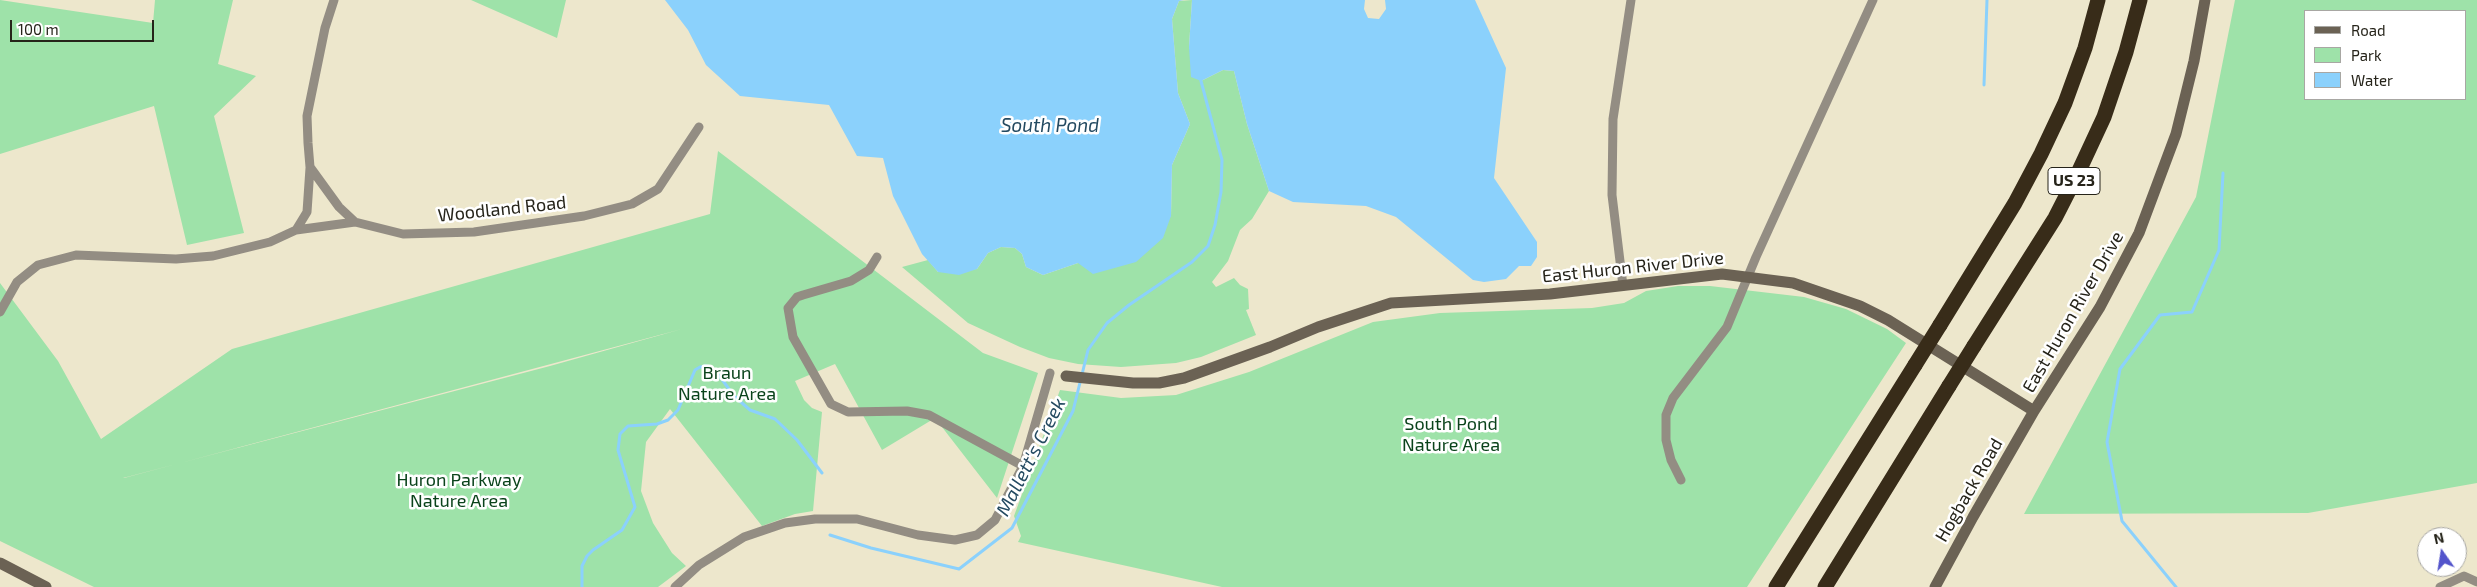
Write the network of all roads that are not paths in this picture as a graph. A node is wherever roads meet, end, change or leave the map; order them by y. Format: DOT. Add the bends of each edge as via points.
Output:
graph roads {
  1 [pos="334,0"];
  2 [pos="1631,0"];
  3 [pos="1873,0"];
  4 [pos="2098,0"];
  5 [pos="2140,0"];
  6 [pos="2205,0"];
  7 [pos="699,127"];
  8 [pos="310,167"];
  9 [pos="355,222"];
  10 [pos="296,230"];
  11 [pos="877,257"];
  12 [pos="1748,276"];
  13 [pos="1623,286"];
  14 [pos="0,312"];
  15 [pos="1050,372"];
  16 [pos="1066,376"];
  17 [pos="2034,412"];
  18 [pos="1023,466"];
  19 [pos="1681,480"];
  20 [pos="0,563"];
  21 [pos="2477,582"];
  22 [pos="46,587"];
  23 [pos="675,587"];
  24 [pos="1776,587"];
  25 [pos="1825,587"];
  26 [pos="1935,587"];
  27 [pos="2440,587"];
  1 -- 8 [label="street" via="307,116"];
  2 -- 13 [label="street" via="1613,120 1612,195"];
  3 -- 12 [label="street"];
  4 -- 24 [label="highway, US 23, bridge" via="2071,84 2041,154 2015,203"];
  5 -- 25 [label="highway, US 23, bridge" via="2104,117 2055,218"];
  6 -- 17 [label="main road, East Huron River Drive" via="2176,134 2139,233 2100,307"];
  7 -- 9 [label="street, Woodland Road" via="658,189 632,204 584,216 474,232 403,234"];
  8 -- 9 [label="street" via="339,207"];
  8 -- 10 [label="street" via="308,212"];
  9 -- 10 [label="street, Woodland Road"];
  10 -- 14 [label="street, Woodland Road" via="270,242 213,256 176,259 76,255 55,259 38,266 17,282"];
  11 -- 18 [label="street" via="869,270 851,281 797,297 788,308 793,337 831,404 848,412 907,411 929,415"];
  12 -- 13 [label="main road, East Huron River Drive" via="1690,276"];
  12 -- 17 [label="main road, East Huron River Drive" via="1793,283 1860,306 1888,320"];
  12 -- 19 [label="street" via="1727,327 1673,398 1666,415 1666,440"];
  13 -- 16 [label="main road, East Huron River Drive" via="1550,294 1392,303 1318,327 1184,378 1160,383"];
  15 -- 18 [label="street"];
  17 -- 26 [label="main road, Hogback Road"];
  18 -- 23 [label="street" via="995,520 977,535 955,540 857,519 785,523 744,538 699,566"];
  20 -- 22 [label="main road"];
  21 -- 27 [label="street" via="2464,576"];
}
